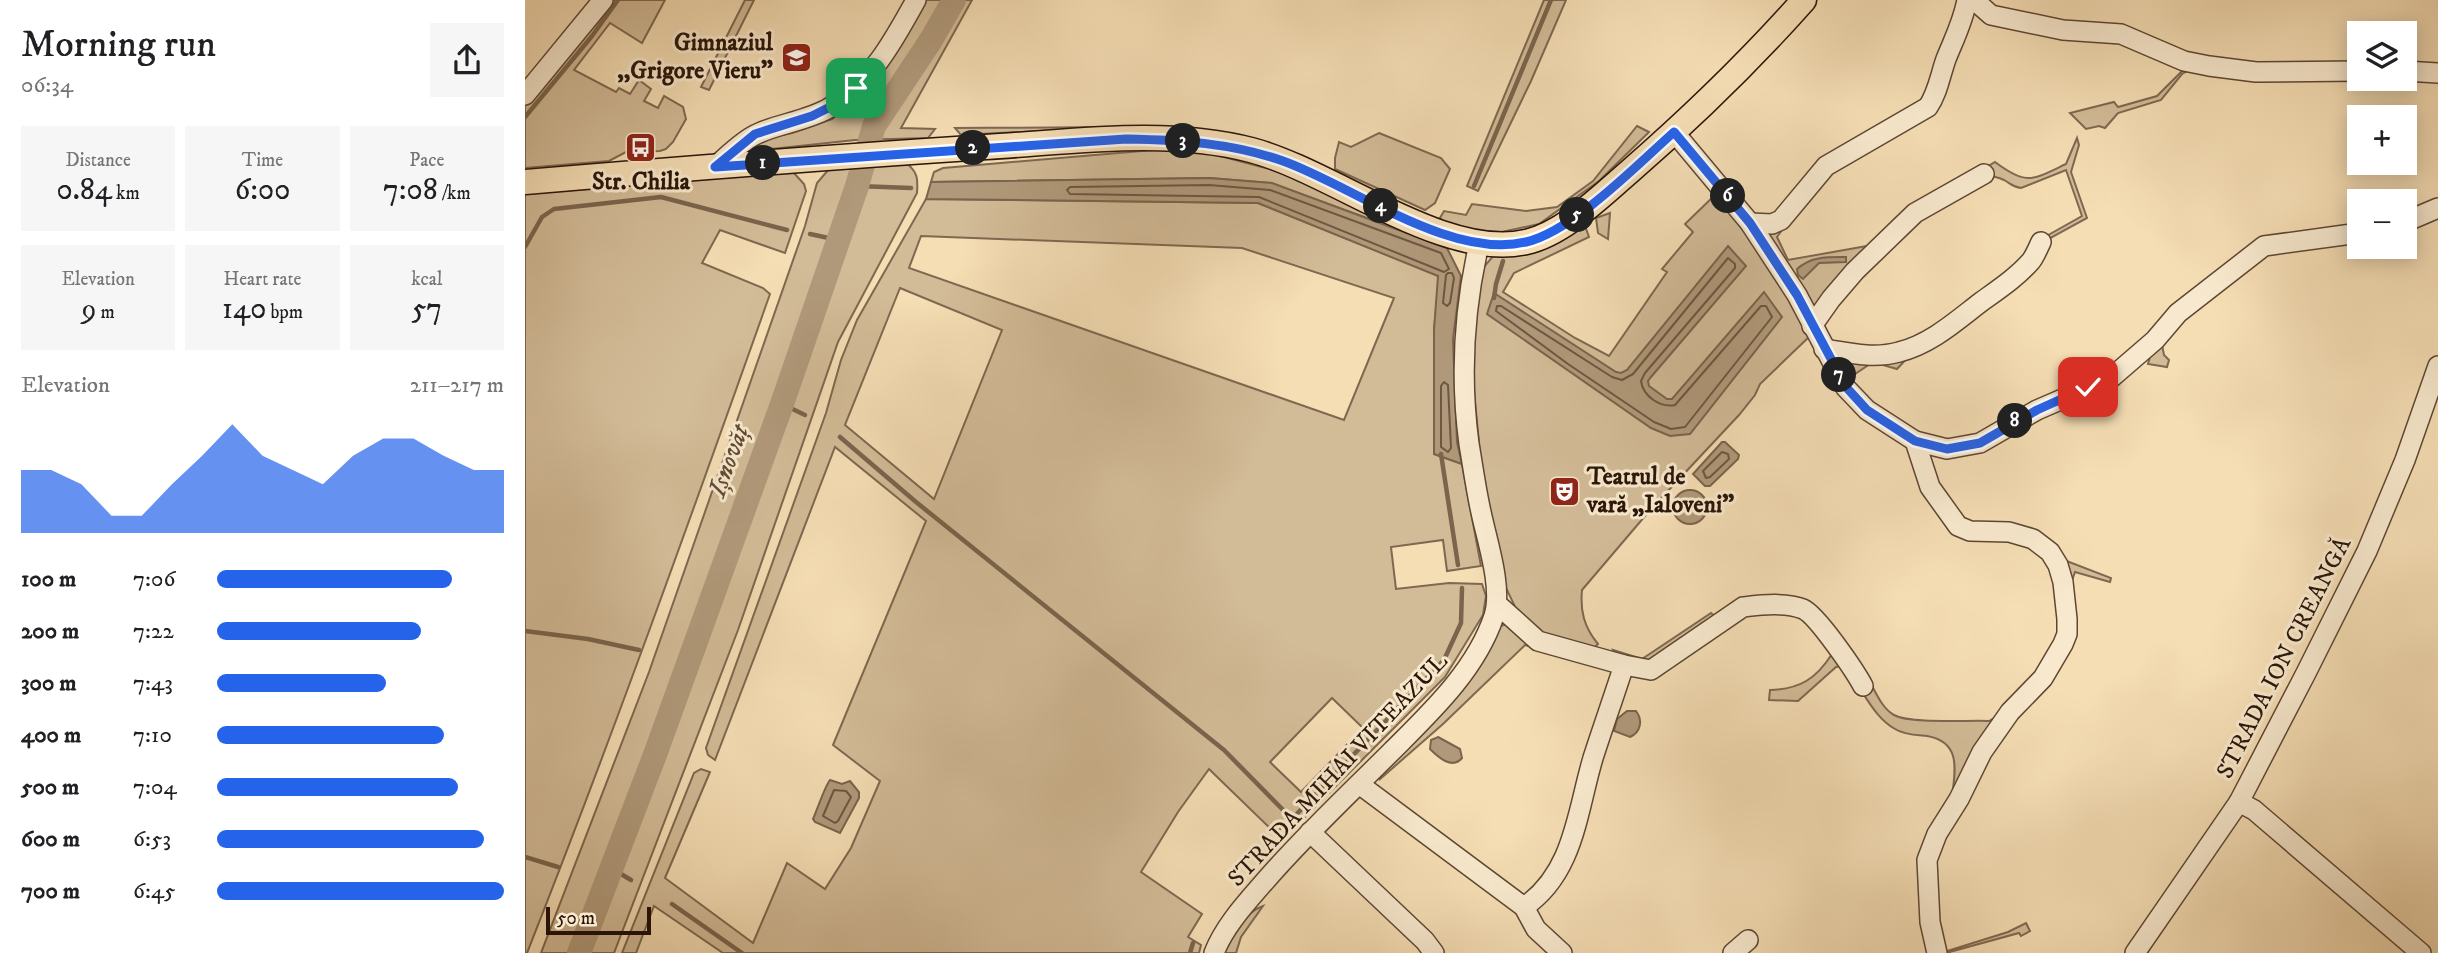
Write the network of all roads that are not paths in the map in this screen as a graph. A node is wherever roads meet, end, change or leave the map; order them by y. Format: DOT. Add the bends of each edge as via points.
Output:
graph roads {
  1 [pos="603,0"];
  2 [pos="916,0"];
  3 [pos="1804,0"];
  4 [pos="1967,0"];
  5 [pos="1974,0"];
  6 [pos="2347,71"];
  7 [pos="2417,72"];
  8 [pos="2438,73"];
  9 [pos="525,95"];
  10 [pos="1674,132"];
  11 [pos="715,167"];
  12 [pos="1984,174"];
  13 [pos="525,182"];
  14 [pos="2438,208"];
  15 [pos="2417,217"];
  16 [pos="1750,223"];
  17 [pos="2347,235"];
  18 [pos="2041,242"];
  19 [pos="1479,244"];
  20 [pos="1812,326"];
  21 [pos="1824,349"];
  22 [pos="2438,366"];
  23 [pos="1915,441"];
  24 [pos="1497,604"];
  25 [pos="1624,665"];
  26 [pos="1863,686"];
  27 [pos="1359,784"];
  28 [pos="2239,802"];
  29 [pos="1310,832"];
  30 [pos="1524,907"];
  31 [pos="1214,953"];
  32 [pos="1434,953"];
  33 [pos="1562,953"];
  34 [pos="1937,953"];
  35 [pos="2135,953"];
  36 [pos="2421,953"];
  1 -- 9 [label="street"];
  2 -- 11 [label="street" via="885,55 856,88 812,116 755,134"];
  3 -- 10 [label="main road"];
  4 -- 16 [label="street" via="1961,28 1928,107 1826,166 1781,220"];
  5 -- 6 [label="street" via="1991,15 2063,30 2121,34 2184,61 2209,66 2256,72"];
  7 -- 8 [label="street"];
  10 -- 16 [label="street"];
  10 -- 19 [label="main road" via="1553,231 1525,243"];
  11 -- 13 [label="main road"];
  11 -- 19 [label="main road" via="1126,139 1176,140 1228,146 1283,161 1430,229"];
  12 -- 20 [label="street" via="1915,213 1855,271"];
  14 -- 15 [label="street"];
  16 -- 20 [label="street"];
  17 -- 23 [label="street" via="2264,246 2178,313 2111,378 2037,410 1980,443 1947,449"];
  18 -- 21 [label="street" via="2033,259 2014,278 1923,343 1885,355"];
  19 -- 24 [label="street, STRADA MIHAI VITEAZUL" via="1467,304 1467,402 1474,477"];
  20 -- 21 [label="street"];
  21 -- 23 [label="street" via="1846,387 1867,410"];
  22 -- 28 [label="street, STRADA ION CREANGĂ" via="2367,551"];
  23 -- 34 [label="street" via="1930,487 1958,526 2022,535 2050,552 2063,582 2068,627 2043,678 2010,712 1982,752 1930,848 1926,871"];
  24 -- 25 [label="street" via="1538,641"];
  24 -- 27 [label="street, STRADA MIHAI VITEAZUL" via="1466,670"];
  25 -- 26 [label="street" via="1651,670 1743,607 1783,606 1808,612"];
  25 -- 30 [label="street" via="1569,848 1558,874"];
  27 -- 29 [label="street, STRADA MIHAI VITEAZUL"];
  27 -- 30 [label="street"];
  28 -- 35 [label="street, STRADA ION CREANGĂ"];
  28 -- 36 [label="street" via="2312,858"];
  29 -- 31 [label="street, STRADA MIHAI VITEAZUL" via="1245,904"];
  29 -- 32 [label="street"];
  30 -- 33 [label="street" via="1537,929"];
}
